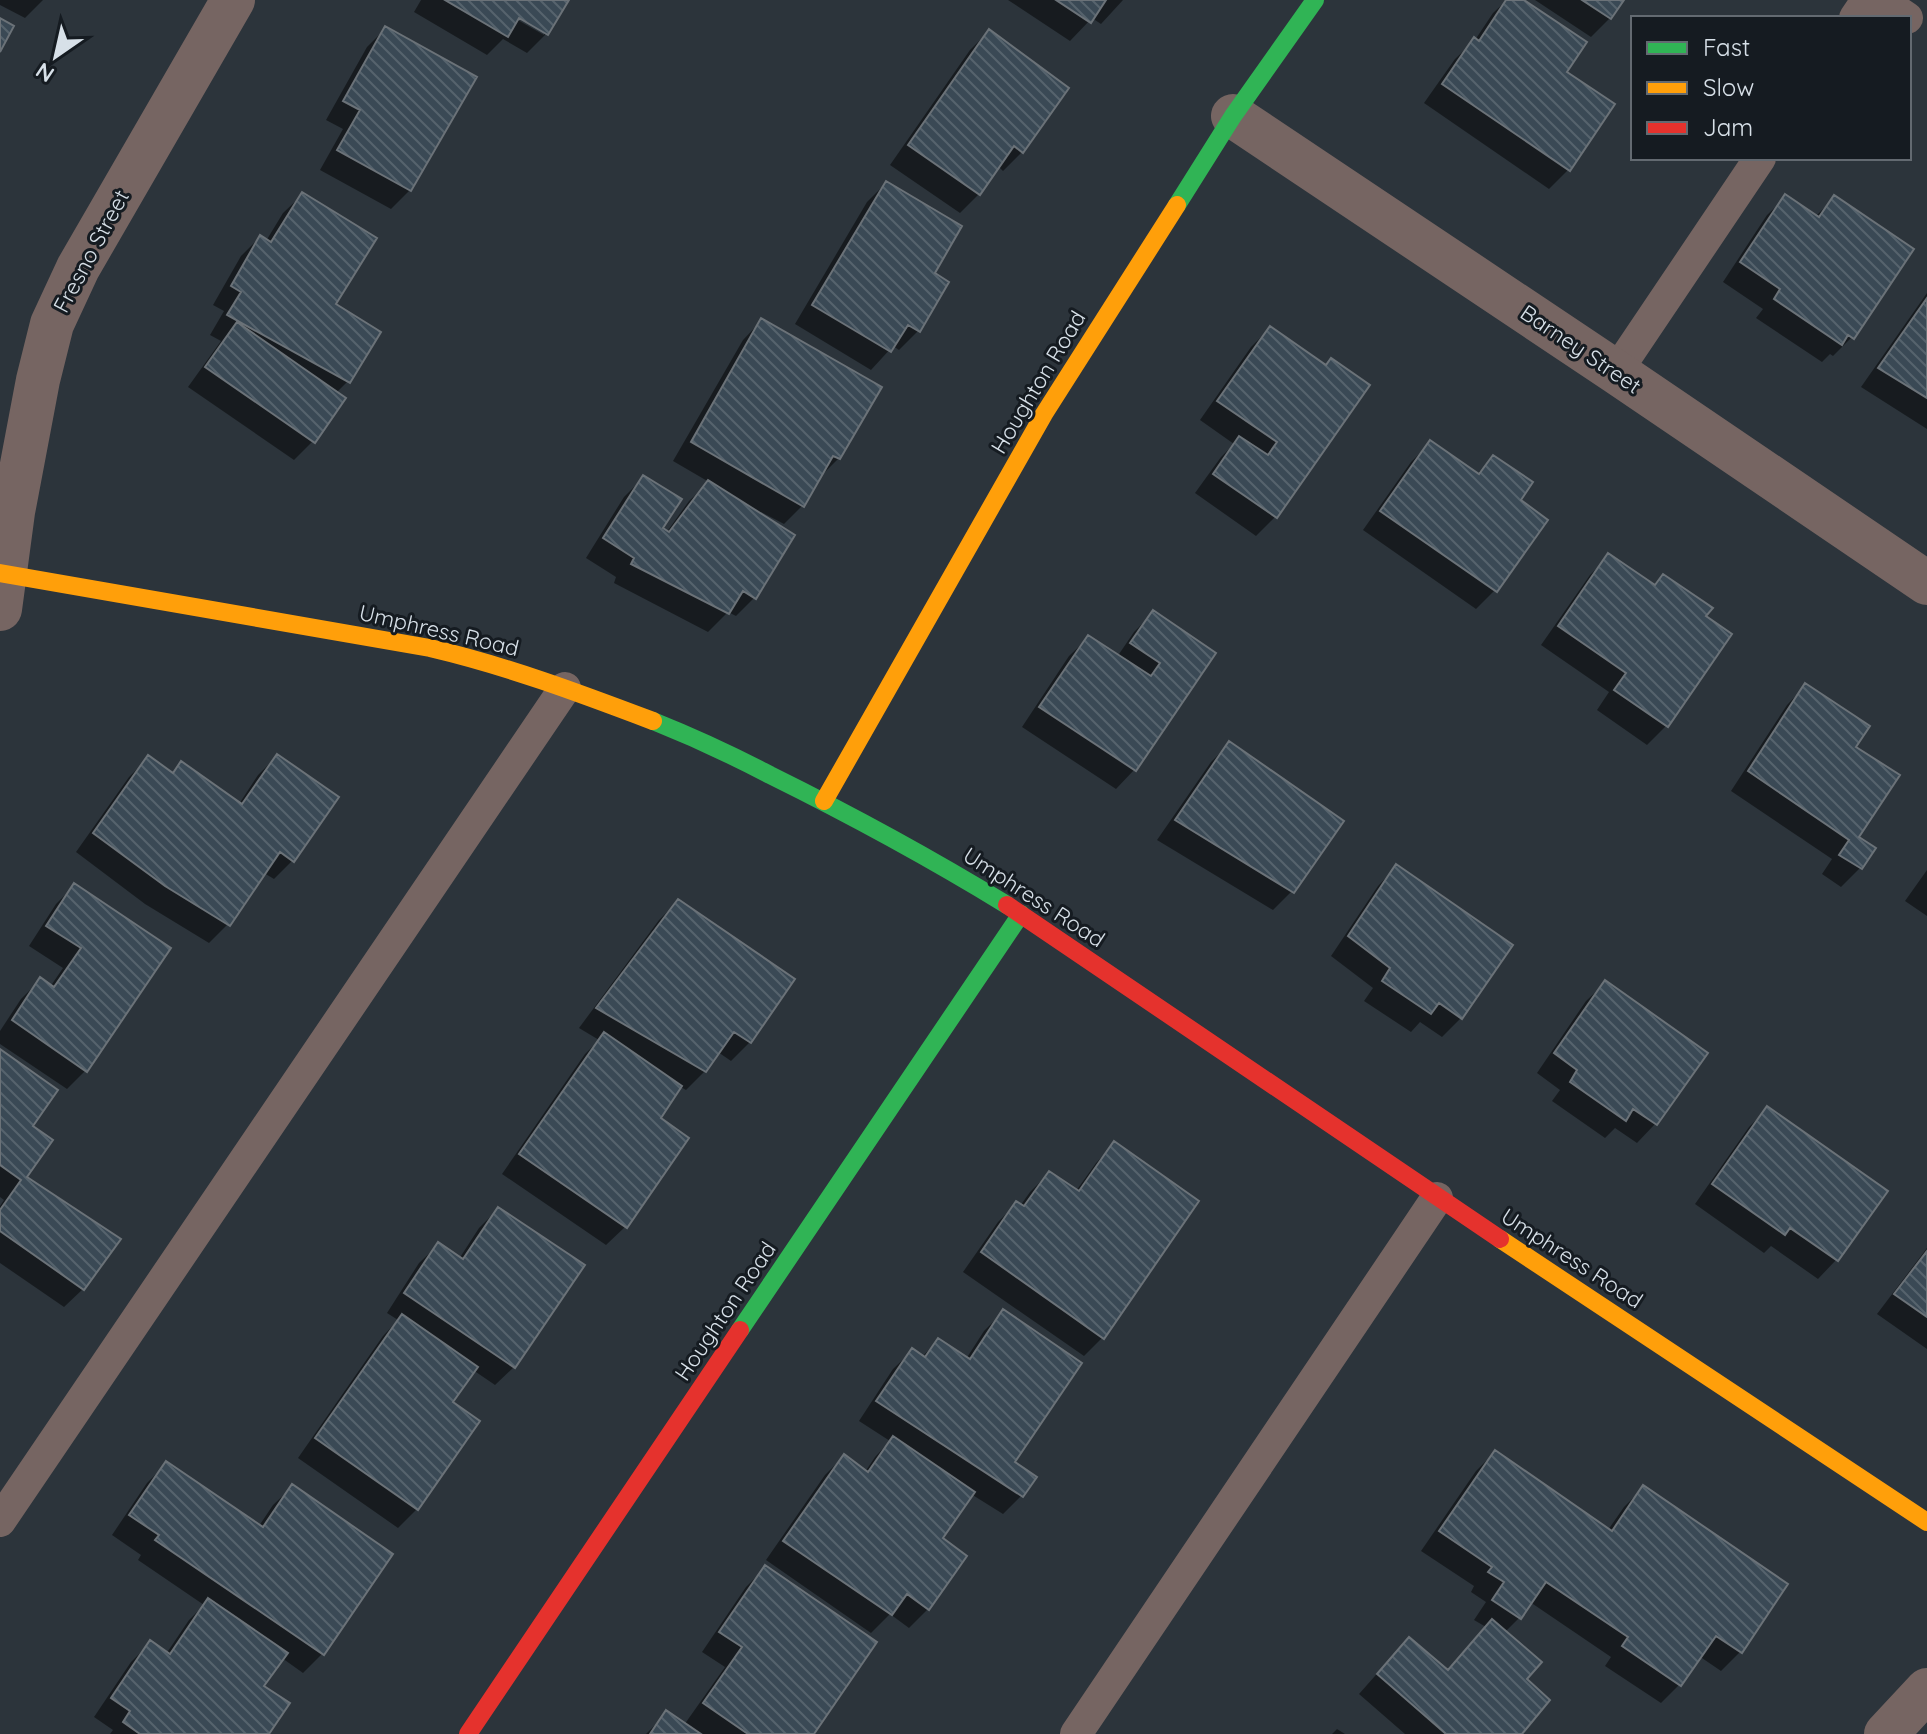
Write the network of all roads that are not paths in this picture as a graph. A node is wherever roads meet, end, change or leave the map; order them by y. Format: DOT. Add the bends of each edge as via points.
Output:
graph roads {
  1 [pos="233,0"];
  2 [pos="1315,0"];
  3 [pos="1881,0"];
  4 [pos="1904,16"];
  5 [pos="1233,116"];
  6 [pos="1759,160"];
  7 [pos="1616,372"];
  8 [pos="1927,583"];
  9 [pos="2,585"];
  10 [pos="565,688"];
  11 [pos="824,801"];
  12 [pos="1021,914"];
  13 [pos="1437,1198"];
  14 [pos="0,1521"];
  15 [pos="1927,1522"];
  16 [pos="1927,1690"];
  17 [pos="468,1734"];
  18 [pos="1076,1734"];
  19 [pos="1886,1734"];
  1 -- 9 [label="street, Fresno Street" via="78,268 52,324"];
  2 -- 5 [label="street, Houghton Road"];
  3 -- 4 [label="lane"];
  5 -- 7 [label="street, Barney Street"];
  5 -- 11 [label="street, Houghton Road" via="1044,414"];
  6 -- 7 [label="lane"];
  7 -- 8 [label="street, Barney Street"];
  9 -- 10 [label="street, Umphress Road" via="430,648"];
  10 -- 11 [label="street, Umphress Road" via="692,736"];
  10 -- 14 [label="lane"];
  11 -- 12 [label="street, Umphress Road"];
  12 -- 13 [label="street, Umphress Road"];
  12 -- 17 [label="street, Houghton Road"];
  13 -- 15 [label="street, Umphress Road"];
  13 -- 18 [label="lane"];
  16 -- 19 [label="street"];
}
